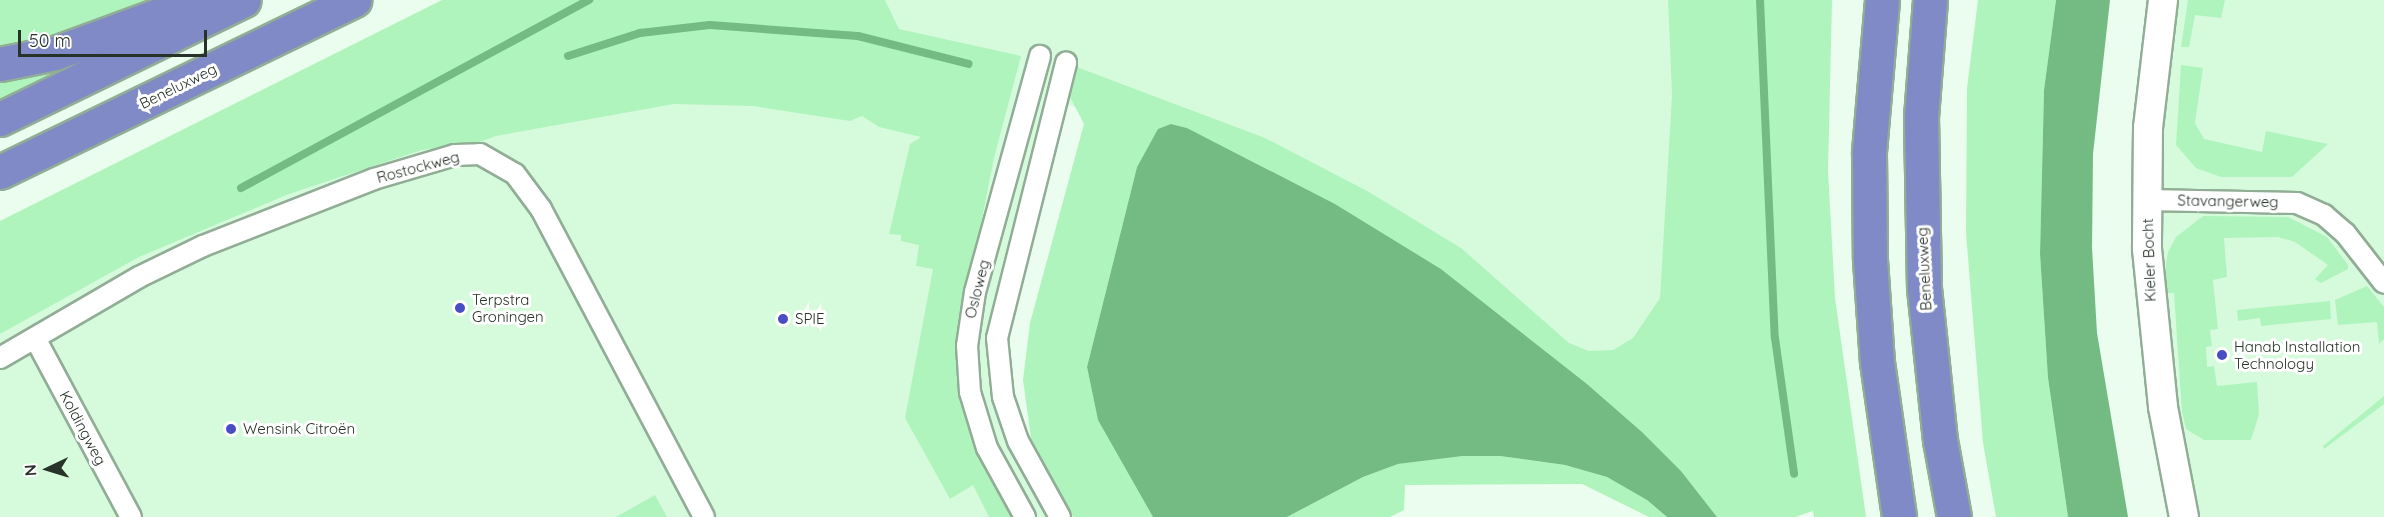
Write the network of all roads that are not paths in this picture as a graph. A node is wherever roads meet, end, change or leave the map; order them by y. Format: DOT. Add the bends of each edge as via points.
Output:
graph roads {
  1 [pos="199,0"];
  2 [pos="244,0"];
  3 [pos="355,0"];
  4 [pos="1859,0"];
  5 [pos="1882,0"];
  6 [pos="2163,0"];
  7 [pos="1930,6"];
  8 [pos="1040,56"];
  9 [pos="1066,63"];
  10 [pos="0,64"];
  11 [pos="0,119"];
  12 [pos="83,132"];
  13 [pos="1869,153"];
  14 [pos="0,172"];
  15 [pos="0,197"];
  16 [pos="2147,200"];
  17 [pos="2384,283"];
  18 [pos="35,338"];
  19 [pos="0,358"];
  20 [pos="131,517"];
  21 [pos="704,517"];
  22 [pos="1025,517"];
  23 [pos="1060,517"];
  24 [pos="1899,517"];
  25 [pos="1953,517"];
  26 [pos="2184,517"];
  1 -- 10 [label="highway" via="55,53"];
  2 -- 11 [label="highway"];
  3 -- 12 [label="highway, Beneluxweg"];
  4 -- 13 [label="highway"];
  5 -- 13 [label="highway"];
  6 -- 16 [label="street, Kieler Bocht" via="2148,128"];
  7 -- 25 [label="highway, Beneluxweg" via="1921,117 1924,288 1938,429"];
  8 -- 22 [label="street, Osloweg" via="975,292 967,346 970,392 987,448"];
  9 -- 23 [label="street, Osloweg" via="997,338 1003,397 1018,441"];
  12 -- 14 [label="highway, Beneluxweg"];
  12 -- 15 [label="highway"];
  13 -- 24 [label="highway" via="1876,362"];
  16 -- 17 [label="street, Stavangerweg" via="2297,203 2324,215 2345,233"];
  16 -- 26 [label="street, Kieler Bocht" via="2154,345"];
  18 -- 19 [label="street, Rostockweg"];
  18 -- 20 [label="street, Koldingweg"];
  18 -- 21 [label="street, Rostockweg" via="139,277 203,246 374,179 455,155 480,154 515,174 541,209"];
}
